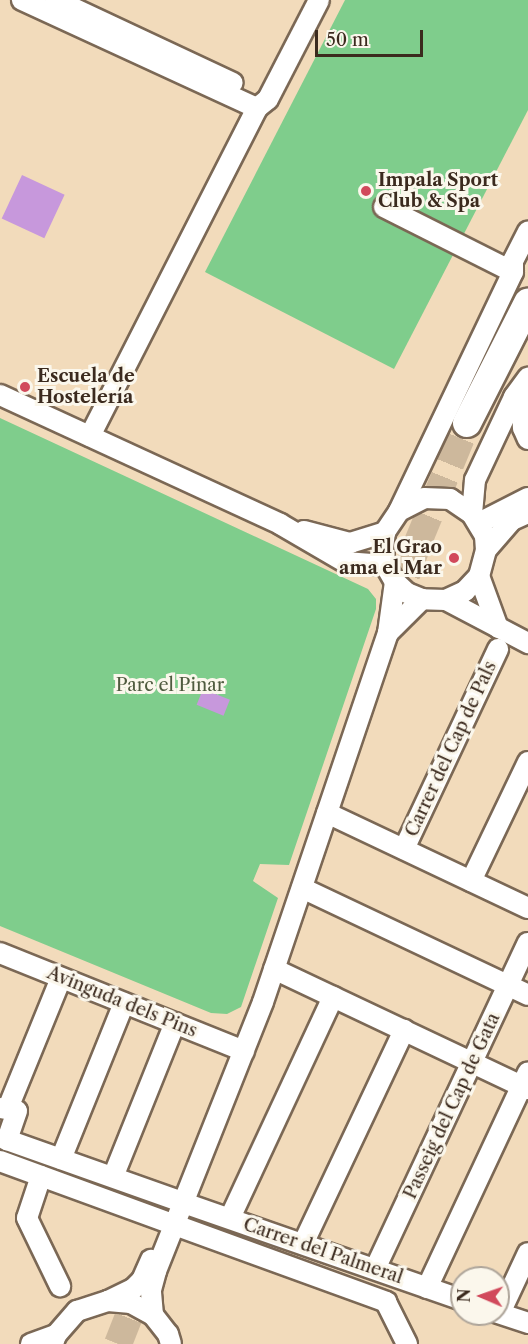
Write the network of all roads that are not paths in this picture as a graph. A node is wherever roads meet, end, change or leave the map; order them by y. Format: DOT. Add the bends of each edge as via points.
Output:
graph roads {
  1 [pos="22,0"];
  2 [pos="56,0"];
  3 [pos="319,0"];
  4 [pos="263,104"];
  5 [pos="384,207"];
  6 [pos="528,232"];
  7 [pos="513,272"];
  8 [pos="528,303"];
  9 [pos="528,332"];
  10 [pos="528,378"];
  11 [pos="528,384"];
  12 [pos="0,395"];
  13 [pos="90,436"];
  14 [pos="528,439"];
  15 [pos="420,467"];
  16 [pos="424,498"];
  17 [pos="528,498"];
  18 [pos="399,511"];
  19 [pos="528,513"];
  20 [pos="476,518"];
  21 [pos="280,524"];
  22 [pos="385,532"];
  23 [pos="486,550"];
  24 [pos="385,565"];
  25 [pos="478,576"];
  26 [pos="395,582"];
  27 [pos="422,599"];
  28 [pos="446,600"];
  29 [pos="498,628"];
  30 [pos="388,633"];
  31 [pos="528,643"];
  32 [pos="498,649"];
  33 [pos="528,762"];
  34 [pos="327,813"];
  35 [pos="404,849"];
  36 [pos="471,881"];
  37 [pos="302,888"];
  38 [pos="528,908"];
  39 [pos="528,943"];
  40 [pos="0,953"];
  41 [pos="274,969"];
  42 [pos="61,978"];
  43 [pos="508,986"];
  44 [pos="528,995"];
  45 [pos="333,997"];
  46 [pos="124,1003"];
  47 [pos="175,1023"];
  48 [pos="404,1030"];
  49 [pos="244,1051"];
  50 [pos="472,1063"];
  51 [pos="526,1082"];
  52 [pos="4,1108"];
  53 [pos="61,1159"];
  54 [pos="0,1161"];
  55 [pos="86,1168"];
  56 [pos="41,1176"];
  57 [pos="112,1178"];
  58 [pos="78,1189"];
  59 [pos="180,1202"];
  60 [pos="230,1218"];
  61 [pos="171,1223"];
  62 [pos="267,1232"];
  63 [pos="303,1244"];
  64 [pos="528,1252"];
  65 [pos="258,1255"];
  66 [pos="340,1257"];
  67 [pos="375,1269"];
  68 [pos="330,1281"];
  69 [pos="60,1286"];
  70 [pos="427,1288"];
  71 [pos="510,1290"];
  72 [pos="450,1296"];
  73 [pos="108,1300"];
  74 [pos="153,1315"];
  75 [pos="510,1317"];
  76 [pos="528,1323"];
  77 [pos="54,1340"];
  78 [pos="31,1344"];
  79 [pos="171,1344"];
  80 [pos="407,1344"];
  1 -- 4 [label="street"];
  2 -- 4 [label="street"];
  3 -- 4 [label="street"];
  4 -- 13 [label="street"];
  5 -- 7 [label="street"];
  6 -- 7 [label="street" via="513,261"];
  7 -- 15 [label="street"];
  8 -- 9 [label="highway" via="473,426"];
  10 -- 20 [label="street" via="514,397 475,480"];
  11 -- 14 [label="street" via="522,401 523,428"];
  12 -- 13 [label="street"];
  13 -- 21 [label="street"];
  15 -- 16 [label="street"];
  15 -- 18 [label="street"];
  16 -- 18 [label="street"];
  16 -- 20 [label="street" via="450,499"];
  17 -- 20 [label="street"];
  18 -- 22 [label="street"];
  19 -- 23 [label="street" via="512,520"];
  20 -- 23 [label="street"];
  21 -- 22 [label="street" via="350,543"];
  21 -- 24 [label="street" via="345,562"];
  22 -- 24 [label="street"];
  23 -- 25 [label="street"];
  24 -- 26 [label="street"];
  25 -- 28 [label="street" via="465,591"];
  25 -- 29 [label="street"];
  26 -- 27 [label="street"];
  26 -- 30 [label="street"];
  27 -- 28 [label="street"];
  27 -- 30 [label="street"];
  28 -- 29 [label="street"];
  29 -- 31 [label="street"];
  30 -- 34 [label="street"];
  32 -- 35 [label="street, Carrer del Cap de Pals"];
  33 -- 36 [label="street"];
  34 -- 35 [label="street"];
  34 -- 37 [label="street"];
  35 -- 36 [label="street"];
  36 -- 38 [label="street"];
  37 -- 41 [label="street"];
  37 -- 43 [label="street"];
  39 -- 43 [label="street, Passeig del Cap de Gata"];
  40 -- 42 [label="street, Avinguda dels Pins"];
  41 -- 45 [label="street"];
  41 -- 49 [label="street"];
  42 -- 46 [label="street, Avinguda dels Pins"];
  42 -- 52 [label="street"];
  43 -- 44 [label="street"];
  43 -- 50 [label="street, Passeig del Cap de Gata"];
  45 -- 48 [label="street"];
  45 -- 60 [label="street"];
  46 -- 47 [label="street, Avinguda dels Pins"];
  46 -- 53 [label="street"];
  47 -- 49 [label="street, Avinguda dels Pins"];
  47 -- 57 [label="street"];
  48 -- 50 [label="street"];
  48 -- 63 [label="street"];
  49 -- 59 [label="street" via="198,1161 189,1168"];
  50 -- 51 [label="street"];
  50 -- 67 [label="street, Passeig del Cap de Gata"];
  51 -- 70 [label="street"];
  52 -- 53 [label="street, Carrer del Palmeral" via="17,1111 7,1140"];
  53 -- 55 [label="street, Carrer del Palmeral"];
  54 -- 56 [label="street, Carrer del Palmeral"];
  55 -- 57 [label="street, Carrer del Palmeral"];
  55 -- 58 [label="street"];
  56 -- 58 [label="street, Carrer del Palmeral"];
  56 -- 69 [label="street" via="27,1218"];
  57 -- 59 [label="street, Carrer del Palmeral"];
  58 -- 61 [label="street, Carrer del Palmeral"];
  59 -- 60 [label="street, Carrer del Palmeral"];
  59 -- 61 [label="street"];
  60 -- 62 [label="street, Carrer del Palmeral"];
  61 -- 65 [label="street, Carrer del Palmeral"];
  61 -- 73 [label="street" via="142,1280 133,1289"];
  61 -- 74 [label="street" via="151,1290"];
  62 -- 63 [label="street, Carrer del Palmeral"];
  62 -- 65 [label="street"];
  63 -- 66 [label="street, Carrer del Palmeral"];
  64 -- 71 [label="street"];
  65 -- 68 [label="street, Carrer del Palmeral"];
  66 -- 67 [label="street, Carrer del Palmeral"];
  66 -- 68 [label="street"];
  67 -- 70 [label="street, Carrer del Palmeral"];
  68 -- 80 [label="street, Carrer del Palmeral" via="386,1302"];
  70 -- 72 [label="street, Carrer del Palmeral"];
  73 -- 74 [label="street" via="131,1303"];
  73 -- 77 [label="street" via="77,1311"];
  74 -- 79 [label="street"];
  75 -- 76 [label="street"];
  77 -- 78 [label="street"];
}
